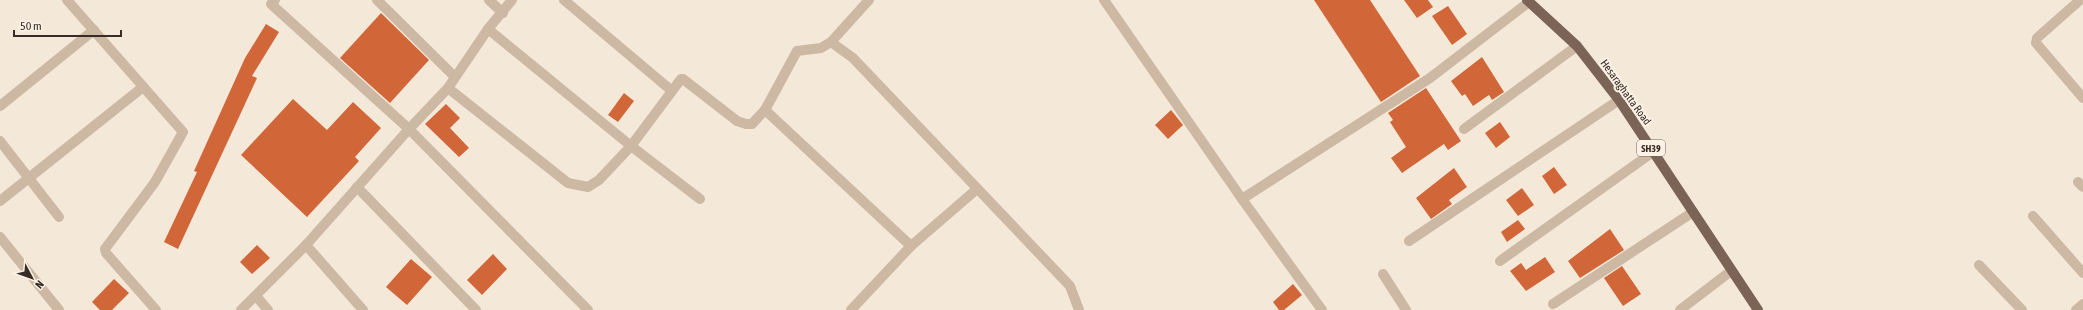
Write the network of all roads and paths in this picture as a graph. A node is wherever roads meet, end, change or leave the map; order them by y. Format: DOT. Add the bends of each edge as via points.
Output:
graph roads {
  1 [pos="67,0"];
  2 [pos="275,0"];
  3 [pos="377,0"];
  4 [pos="489,0"];
  5 [pos="512,0"];
  6 [pos="564,0"];
  7 [pos="869,0"];
  8 [pos="1104,0"];
  9 [pos="2080,0"];
  10 [pos="1528,1"];
  11 [pos="503,13"];
  12 [pos="488,29"];
  13 [pos="94,30"];
  14 [pos="831,42"];
  15 [pos="1577,46"];
  16 [pos="454,76"];
  17 [pos="143,87"];
  18 [pos="448,88"];
  19 [pos="672,91"];
  20 [pos="2083,98"];
  21 [pos="1619,100"];
  22 [pos="0,106"];
  23 [pos="765,110"];
  24 [pos="409,129"];
  25 [pos="1464,129"];
  26 [pos="0,141"];
  27 [pos="631,146"];
  28 [pos="1653,152"];
  29 [pos="28,178"];
  30 [pos="358,187"];
  31 [pos="977,189"];
  32 [pos="700,199"];
  33 [pos="1242,199"];
  34 [pos="0,201"];
  35 [pos="1693,212"];
  36 [pos="2033,216"];
  37 [pos="59,217"];
  38 [pos="0,237"];
  39 [pos="1409,241"];
  40 [pos="306,245"];
  41 [pos="912,246"];
  42 [pos="1500,261"];
  43 [pos="1979,265"];
  44 [pos="1731,271"];
  45 [pos="2083,273"];
  46 [pos="1383,274"];
  47 [pos="256,296"];
  48 [pos="1553,304"];
  49 [pos="2083,304"];
  50 [pos="59,310"];
  51 [pos="156,310"];
  52 [pos="241,310"];
  53 [pos="268,310"];
  54 [pos="363,310"];
  55 [pos="476,310"];
  56 [pos="588,310"];
  57 [pos="851,310"];
  58 [pos="1078,310"];
  59 [pos="1322,310"];
  60 [pos="1406,310"];
  61 [pos="1680,310"];
  62 [pos="1758,310"];
  63 [pos="2022,310"];
  64 [pos="2076,310"];
  1 -- 13 [label="street"];
  2 -- 24 [label="street" via="271,4"];
  3 -- 16 [label="street"];
  4 -- 11 [label="street"];
  5 -- 11 [label="street"];
  6 -- 19 [label="street"];
  7 -- 14 [label="street"];
  8 -- 33 [label="street"];
  9 -- 20 [label="street" via="2037,38 2036,43"];
  10 -- 15 [label="main road, Hesaraghatta Road / SH39"];
  10 -- 33 [label="street" via="1430,78"];
  11 -- 12 [label="street"];
  12 -- 16 [label="street"];
  12 -- 27 [label="street"];
  13 -- 17 [label="street"];
  13 -- 22 [label="street"];
  14 -- 23 [label="street" via="821,48 797,51"];
  14 -- 31 [label="street" via="853,58"];
  15 -- 21 [label="main road, Hesaraghatta Road / SH39"];
  15 -- 25 [label="street"];
  16 -- 18 [label="street"];
  17 -- 29 [label="street"];
  17 -- 51 [label="street" via="183,135 155,182 105,249"];
  18 -- 24 [label="street"];
  18 -- 27 [label="street" via="568,183 588,186 599,180"];
  19 -- 23 [label="street" via="683,79 737,121 746,124 758,120"];
  19 -- 27 [label="street"];
  21 -- 28 [label="main road, Hesaraghatta Road / SH39"];
  21 -- 39 [label="street"];
  23 -- 41 [label="street"];
  24 -- 30 [label="street"];
  24 -- 56 [label="street"];
  26 -- 29 [label="street"];
  27 -- 32 [label="street"];
  28 -- 35 [label="main road, Hesaraghatta Road / SH39"];
  28 -- 42 [label="street"];
  29 -- 34 [label="street"];
  29 -- 37 [label="street"];
  30 -- 40 [label="street"];
  30 -- 55 [label="street"];
  31 -- 41 [label="street"];
  31 -- 58 [label="street" via="1070,286"];
  33 -- 59 [label="street"];
  35 -- 44 [label="main road, Hesaraghatta Road / SH39"];
  35 -- 48 [label="street"];
  36 -- 45 [label="street"];
  38 -- 50 [label="street"];
  40 -- 47 [label="street"];
  40 -- 54 [label="street"];
  41 -- 57 [label="street"];
  43 -- 63 [label="street"];
  44 -- 61 [label="street"];
  44 -- 62 [label="main road, Hesaraghatta Road / SH39"];
  46 -- 60 [label="street"];
  47 -- 52 [label="street"];
  47 -- 53 [label="street"];
  49 -- 64 [label="street"];
}
